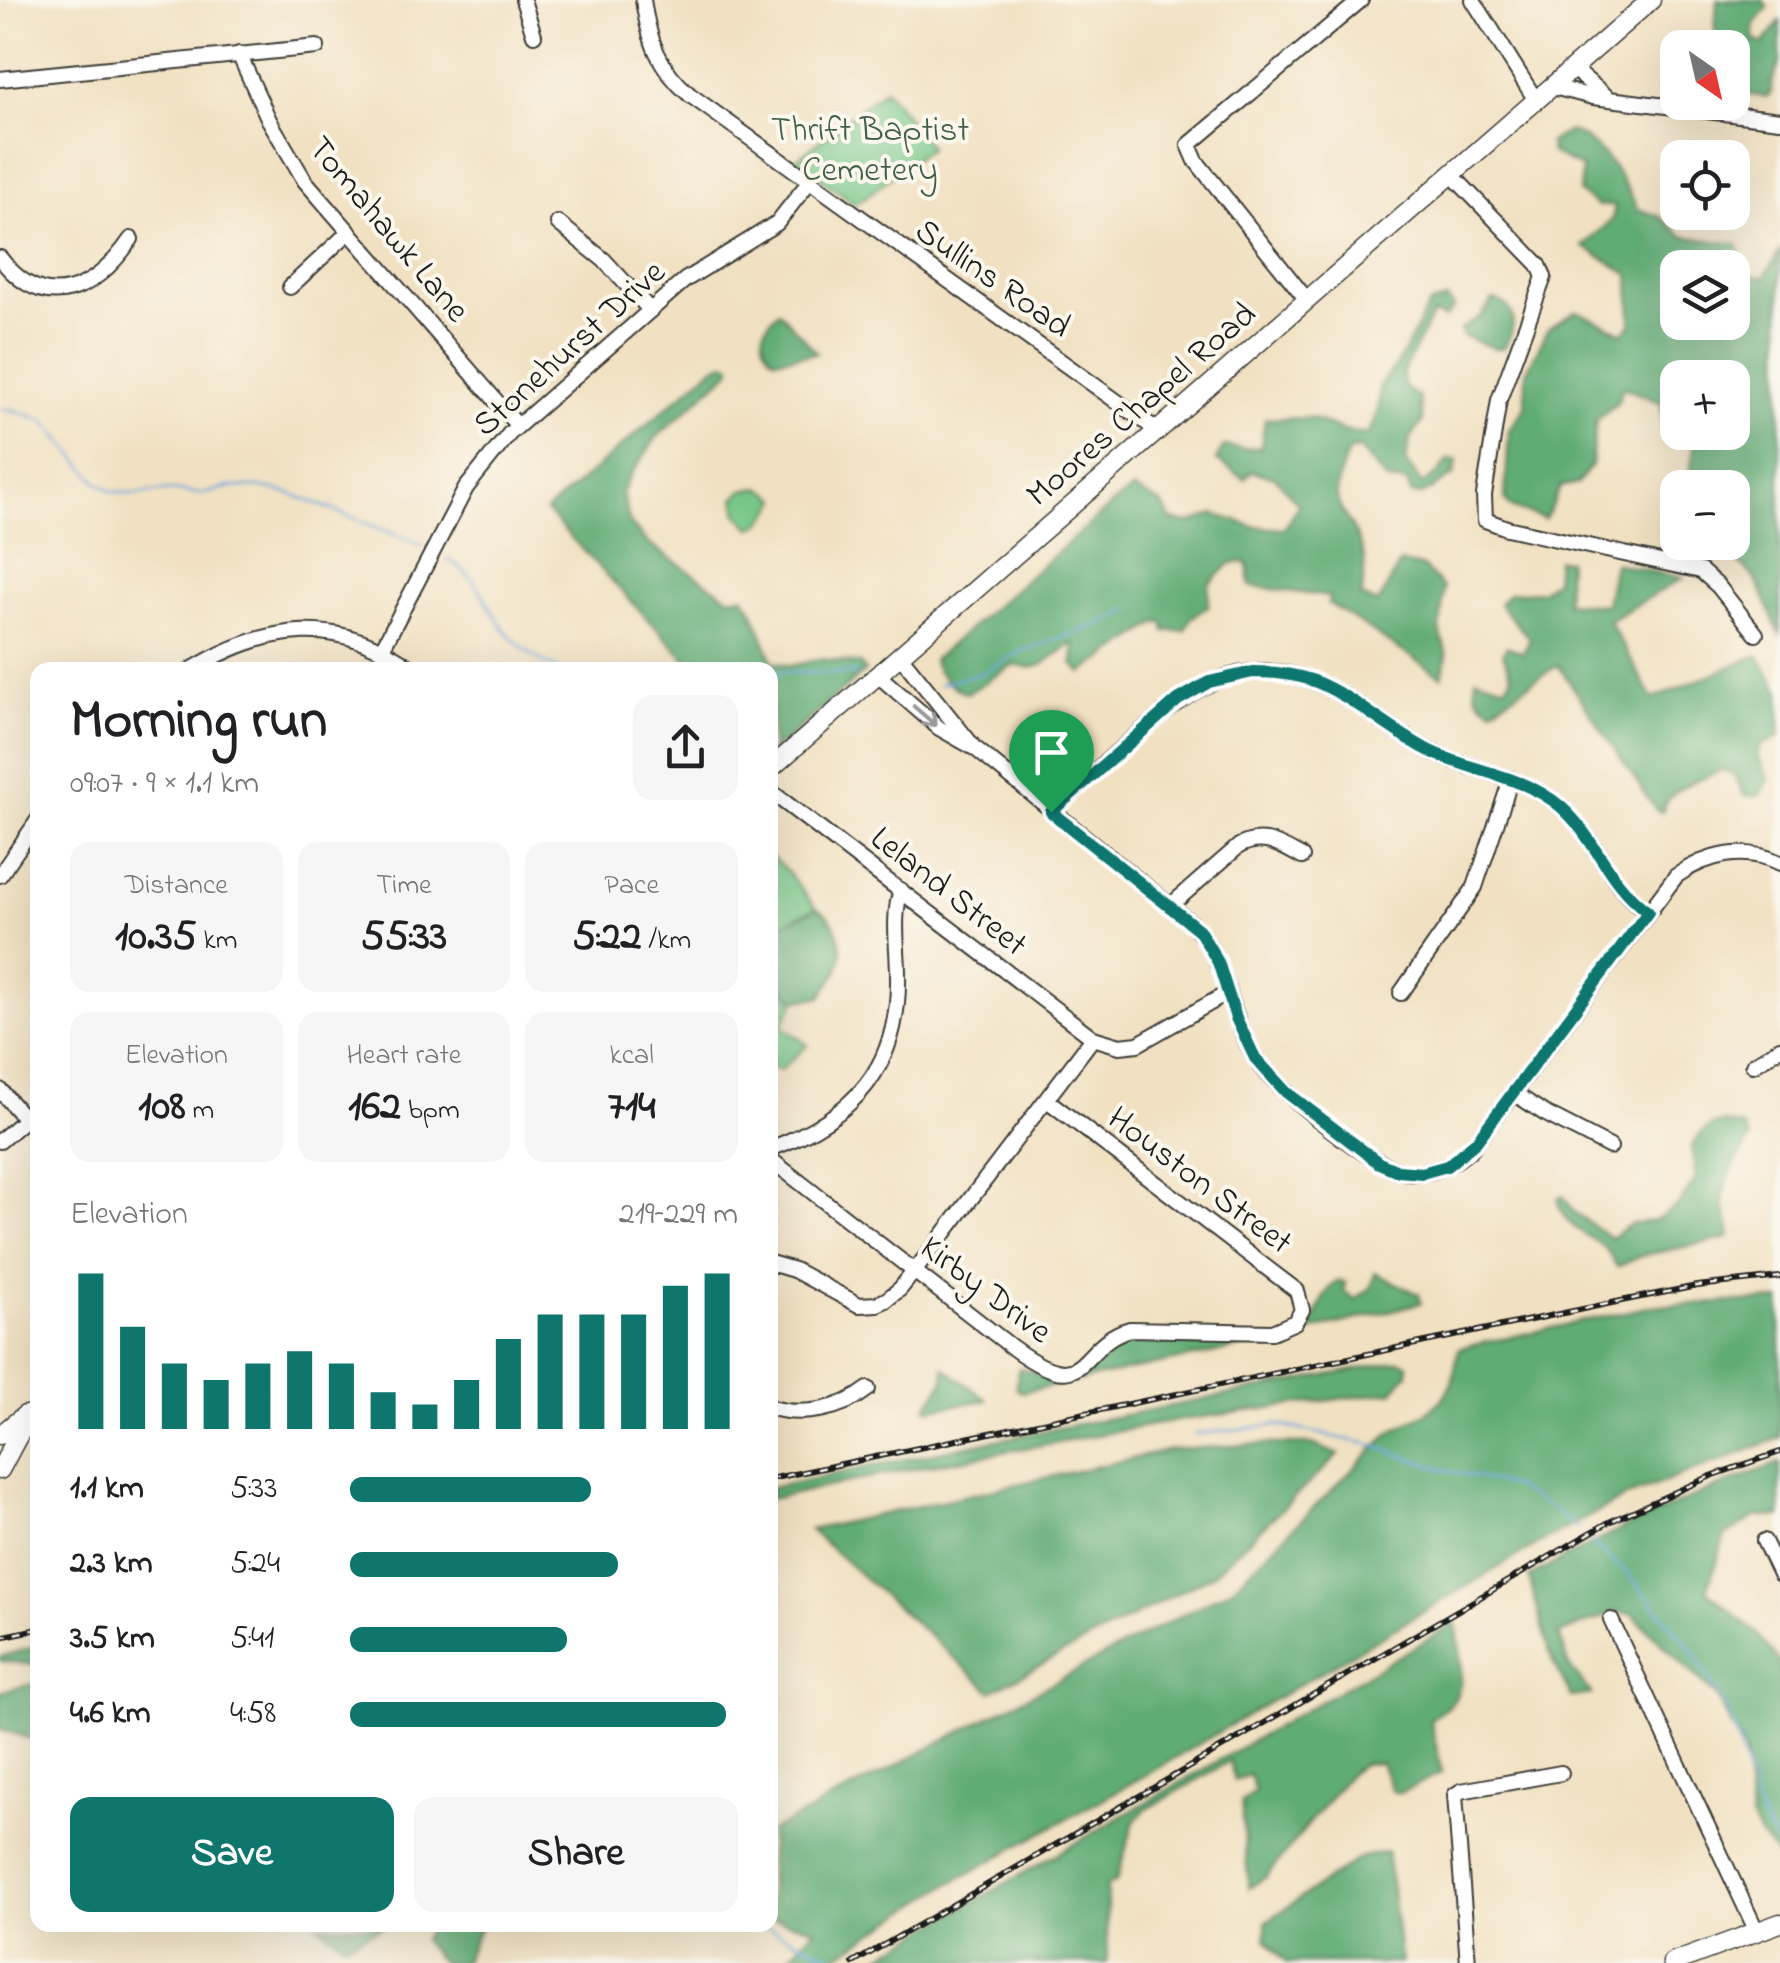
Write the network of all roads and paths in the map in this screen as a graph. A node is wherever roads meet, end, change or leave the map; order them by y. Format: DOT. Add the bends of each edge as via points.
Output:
graph roads {
  1 [pos="523,0"];
  2 [pos="642,0"];
  3 [pos="1361,0"];
  4 [pos="1473,0"];
  5 [pos="1651,0"];
  6 [pos="534,36"];
  7 [pos="317,47"];
  8 [pos="239,54"];
  9 [pos="1573,69"];
  10 [pos="0,79"];
  11 [pos="1552,88"];
  12 [pos="1606,96"];
  13 [pos="1536,102"];
  14 [pos="1780,120"];
  15 [pos="1452,174"];
  16 [pos="809,182"];
  17 [pos="558,223"];
  18 [pos="349,232"];
  19 [pos="131,240"];
  20 [pos="0,258"];
  21 [pos="290,287"];
  22 [pos="1307,300"];
  23 [pos="650,310"];
  24 [pos="517,426"];
  25 [pos="1158,431"];
  26 [pos="1756,634"];
  27 [pos="382,649"];
  28 [pos="216,655"];
  29 [pos="901,657"];
  30 [pos="205,662"];
  31 [pos="222,662"];
  32 [pos="402,662"];
  33 [pos="879,676"];
  34 [pos="976,749"];
  35 [pos="778,762"];
  36 [pos="1512,780"];
  37 [pos="778,797"];
  38 [pos="1051,812"];
  39 [pos="30,832"];
  40 [pos="1302,856"];
  41 [pos="1780,863"];
  42 [pos="0,875"];
  43 [pos="901,890"];
  44 [pos="1170,906"];
  45 [pos="1648,912"];
  46 [pos="1228,992"];
  47 [pos="1401,993"];
  48 [pos="1093,1038"];
  49 [pos="1780,1048"];
  50 [pos="1753,1065"];
  51 [pos="0,1090"];
  52 [pos="1514,1093"];
  53 [pos="1047,1100"];
  54 [pos="30,1115"];
  55 [pos="25,1119"];
  56 [pos="0,1141"];
  57 [pos="778,1145"];
  58 [pos="1610,1147"];
  59 [pos="778,1165"];
  60 [pos="778,1265"];
  61 [pos="914,1272"];
  62 [pos="1300,1316"];
  63 [pos="868,1389"];
  64 [pos="778,1409"];
  65 [pos="30,1414"];
  66 [pos="30,1420"];
  67 [pos="0,1435"];
  68 [pos="3,1459"];
  69 [pos="1764,1541"];
  70 [pos="1780,1574"];
  71 [pos="1611,1620"];
  72 [pos="1560,1773"];
  73 [pos="1780,1923"];
  74 [pos="1758,1932"];
  75 [pos="1468,1963"];
  76 [pos="1672,1963"];
  1 -- 6 [label="street"];
  2 -- 16 [label="street, Sullins Road" via="666,72"];
  3 -- 22 [label="street" via="1189,146"];
  4 -- 13 [label="street"];
  5 -- 9 [label="main road, Moores Chapel Road"];
  7 -- 8 [label="street"];
  8 -- 10 [label="street"];
  8 -- 18 [label="street, Tomahawk Lane" via="285,152"];
  9 -- 11 [label="main road, Moores Chapel Road"];
  9 -- 12 [label="street"];
  11 -- 12 [label="street"];
  11 -- 13 [label="main road, Moores Chapel Road"];
  12 -- 14 [label="street"];
  13 -- 15 [label="main road, Moores Chapel Road"];
  15 -- 22 [label="main road, Moores Chapel Road"];
  15 -- 26 [label="street" via="1544,277 1500,400 1486,520 1700,570"];
  16 -- 23 [label="street, Stonehurst Drive" via="777,222 701,268"];
  16 -- 25 [label="street, Sullins Road"];
  17 -- 23 [label="street"];
  18 -- 21 [label="street"];
  18 -- 24 [label="street, Tomahawk Lane"];
  19 -- 20 [label="street" via="96,280 68,291 30,286"];
  22 -- 25 [label="main road, Moores Chapel Road"];
  23 -- 24 [label="street, Stonehurst Drive"];
  24 -- 27 [label="street, Stonehurst Drive" via="466,488"];
  25 -- 29 [label="main road, Moores Chapel Road"];
  27 -- 28 [label="street" via="346,636 294,631"];
  27 -- 32 [label="street"];
  28 -- 30 [label="street"];
  28 -- 31 [label="street"];
  29 -- 33 [label="main road, Moores Chapel Road"];
  29 -- 34 [label="street"];
  33 -- 34 [label="street, one-way" via="939,728"];
  33 -- 35 [label="main road, Moores Chapel Road"];
  34 -- 38 [label="street"];
  36 -- 38 [label="street" via="1426,749 1316,682 1253,672 1209,682 1178,700"];
  36 -- 45 [label="street" via="1568,813 1618,887"];
  36 -- 47 [label="street" via="1475,887"];
  37 -- 43 [label="street, Leland Street"];
  38 -- 44 [label="street"];
  39 -- 42 [label="street"];
  40 -- 44 [label="street" via="1266,840 1251,841"];
  41 -- 45 [label="street" via="1741,854 1703,860 1676,876"];
  43 -- 48 [label="street, Leland Street"];
  43 -- 57 [label="street" via="898,1006 884,1060 834,1117"];
  44 -- 46 [label="street" via="1207,940"];
  45 -- 52 [label="street"];
  46 -- 48 [label="street" via="1138,1044"];
  46 -- 52 [label="street" via="1244,1038 1269,1076 1390,1168 1422,1173 1459,1160"];
  48 -- 53 [label="street"];
  49 -- 50 [label="street"];
  51 -- 55 [label="street"];
  52 -- 58 [label="street"];
  53 -- 61 [label="street"];
  53 -- 62 [label="street, Houston Street" via="1288,1283 1300,1296"];
  54 -- 55 [label="street"];
  55 -- 56 [label="street"];
  59 -- 61 [label="street, Kirby Drive"];
  60 -- 61 [label="street" via="868,1306 894,1294"];
  61 -- 62 [label="street, Kirby Drive" via="1031,1361 1057,1372 1080,1367 1113,1336 1130,1330 1272,1332"];
  63 -- 64 [label="street" via="830,1407"];
  65 -- 67 [label="main road"];
  66 -- 68 [label="main road"];
  69 -- 70 [label="street"];
  71 -- 74 [label="street"];
  72 -- 75 [label="street" via="1455,1795"];
  73 -- 74 [label="main road"];
  74 -- 76 [label="main road"];
}
